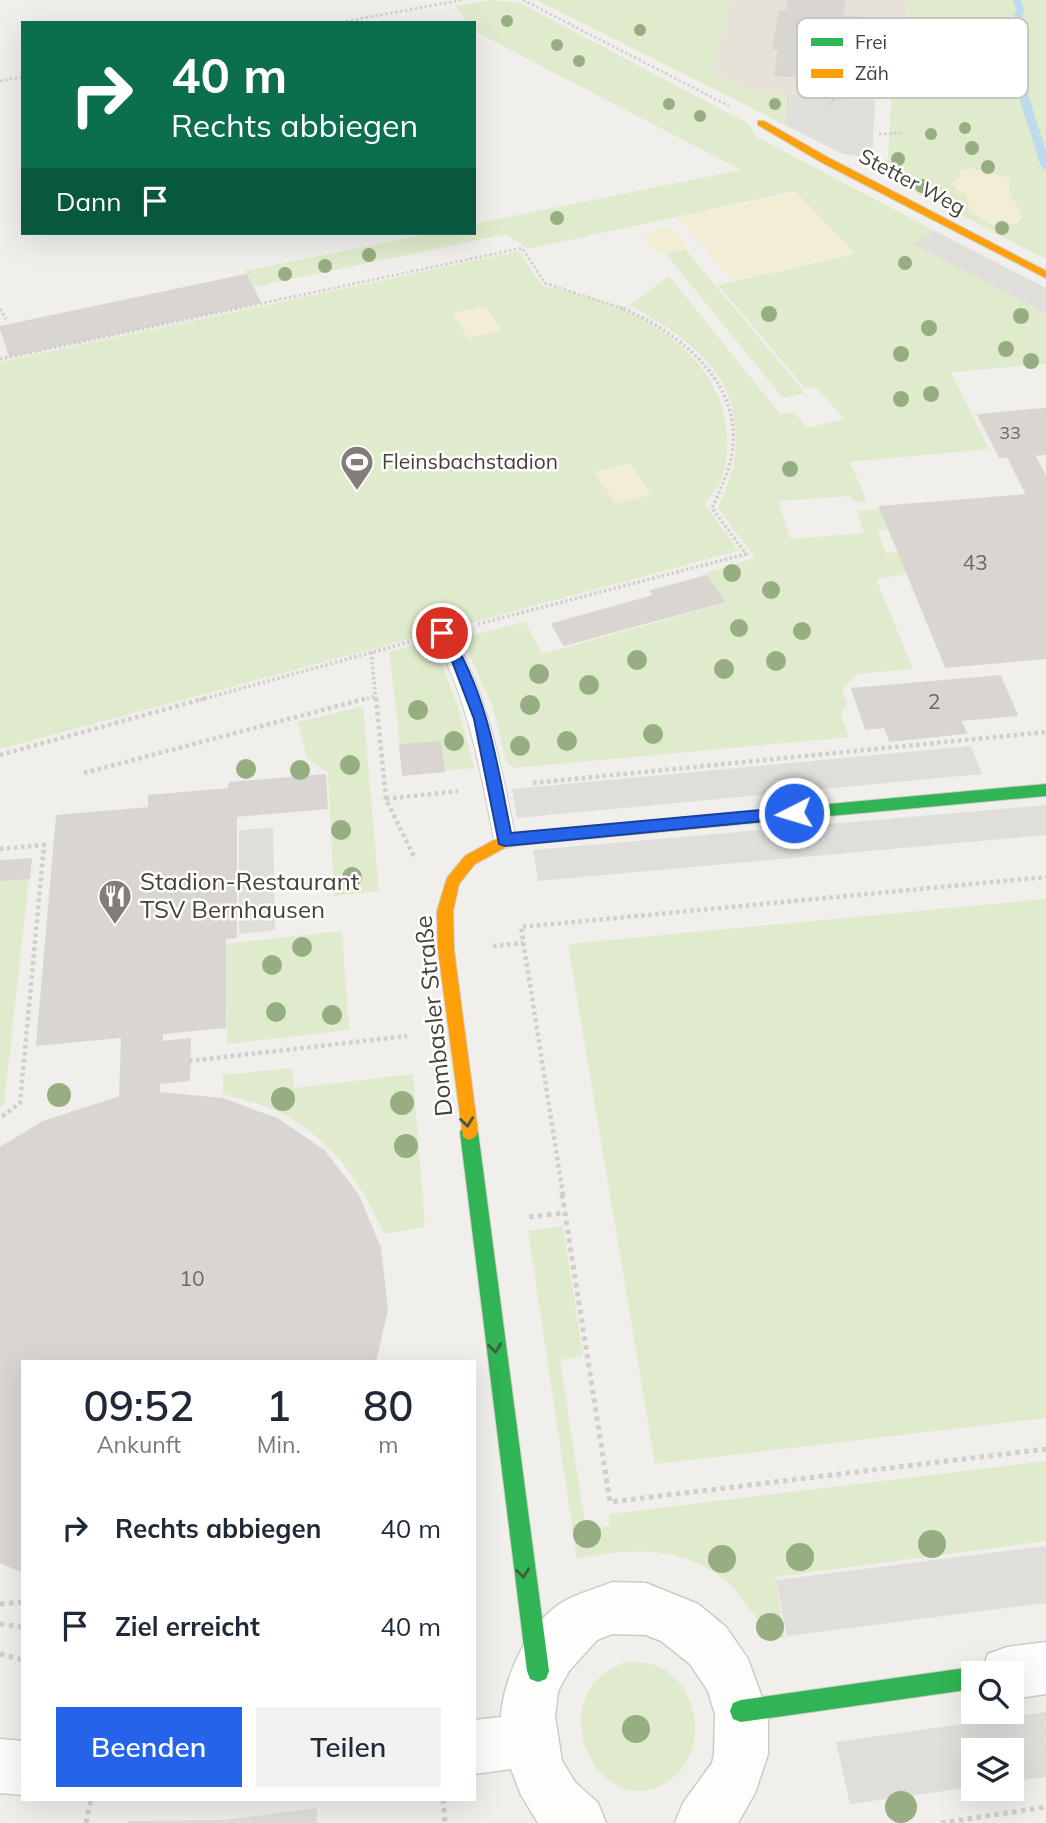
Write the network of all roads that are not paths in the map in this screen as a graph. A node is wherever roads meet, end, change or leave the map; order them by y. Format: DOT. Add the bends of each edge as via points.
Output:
graph roads {
  1 [pos="761,123"];
  2 [pos="1046,275"];
  3 [pos="442,633"];
  4 [pos="1046,790"];
  5 [pos="505,840"];
  6 [pos="1046,1668"];
  7 [pos="538,1671"];
  8 [pos="1024,1671"];
  9 [pos="961,1680"];
  10 [pos="741,1711"];
  11 [pos="529,1740"];
  12 [pos="476,1747"];
  13 [pos="0,1766"];
  14 [pos="21,1768"];
  15 [pos="568,1819"];
  16 [pos="703,1823"];
  1 -- 2 [label="street, Stetter Weg"];
  3 -- 5 [label="lane" via="457,656 481,719"];
  4 -- 5 [label="street, Dombasler Straße"];
  5 -- 7 [label="street, Dombasler Straße, one-way" via="464,864 443,908"];
  6 -- 8 [label="street"];
  7 -- 10 [label="street" via="560,1637 592,1615 629,1607 667,1614 701,1636 726,1669"];
  7 -- 11 [label="street" via="528,1705"];
  9 -- 10 [label="street"];
  10 -- 16 [label="street" via="741,1753 727,1793"];
  11 -- 12 [label="street"];
  11 -- 15 [label="street" via="540,1778"];
  13 -- 14 [label="street"];
}
